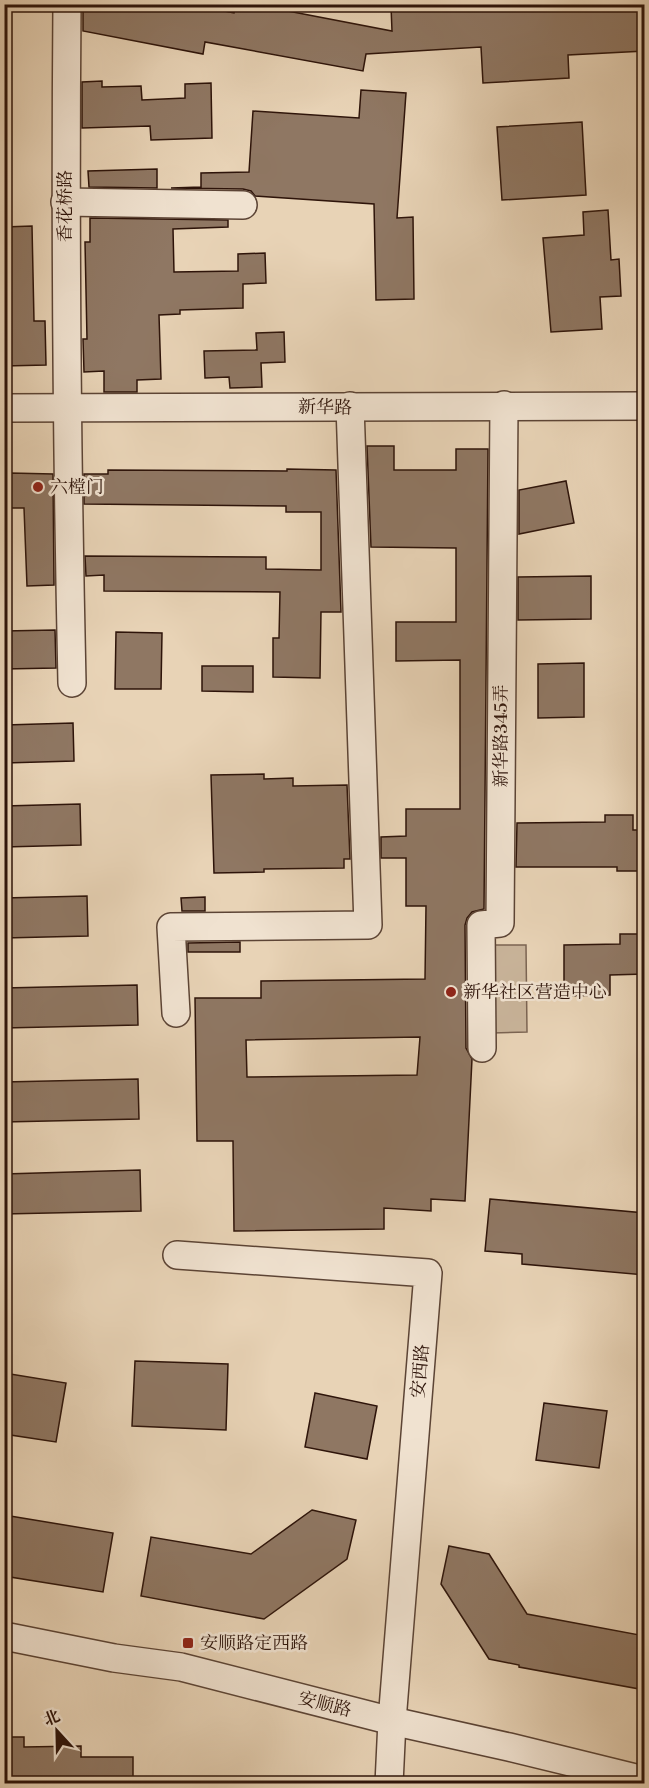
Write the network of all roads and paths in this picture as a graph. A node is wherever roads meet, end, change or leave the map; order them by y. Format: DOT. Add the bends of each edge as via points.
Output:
graph roads {
  1 [pos="67,4"];
  2 [pos="65,202"];
  3 [pos="243,206"];
  4 [pos="504,405"];
  5 [pos="350,406"];
  6 [pos="645,406"];
  7 [pos="66,407"];
  8 [pos="4,408"];
  9 [pos="72,683"];
  10 [pos="176,1013"];
  11 [pos="482,1048"];
  12 [pos="177,1255"];
  13 [pos="4,1636"];
  14 [pos="392,1721"];
  15 [pos="645,1780"];
  16 [pos="389,1784"];
  1 -- 2 [label="street, 香花桥路"];
  2 -- 3 [label="street"];
  2 -- 7 [label="street, 香花桥路"];
  4 -- 5 [label="street, 新华路"];
  4 -- 6 [label="street, 新华路"];
  4 -- 11 [label="street, 新华路345弄" via="500,923 481,925"];
  5 -- 7 [label="street, 新华路"];
  5 -- 10 [label="street" via="368,925 171,927"];
  7 -- 8 [label="street, 新华路"];
  7 -- 9 [label="street, 香花桥路"];
  12 -- 14 [label="street, 安西路" via="428,1273"];
  13 -- 14 [label="street, 安顺路" via="181,1667"];
  14 -- 15 [label="street, 安顺路"];
  14 -- 16 [label="street"];
}
